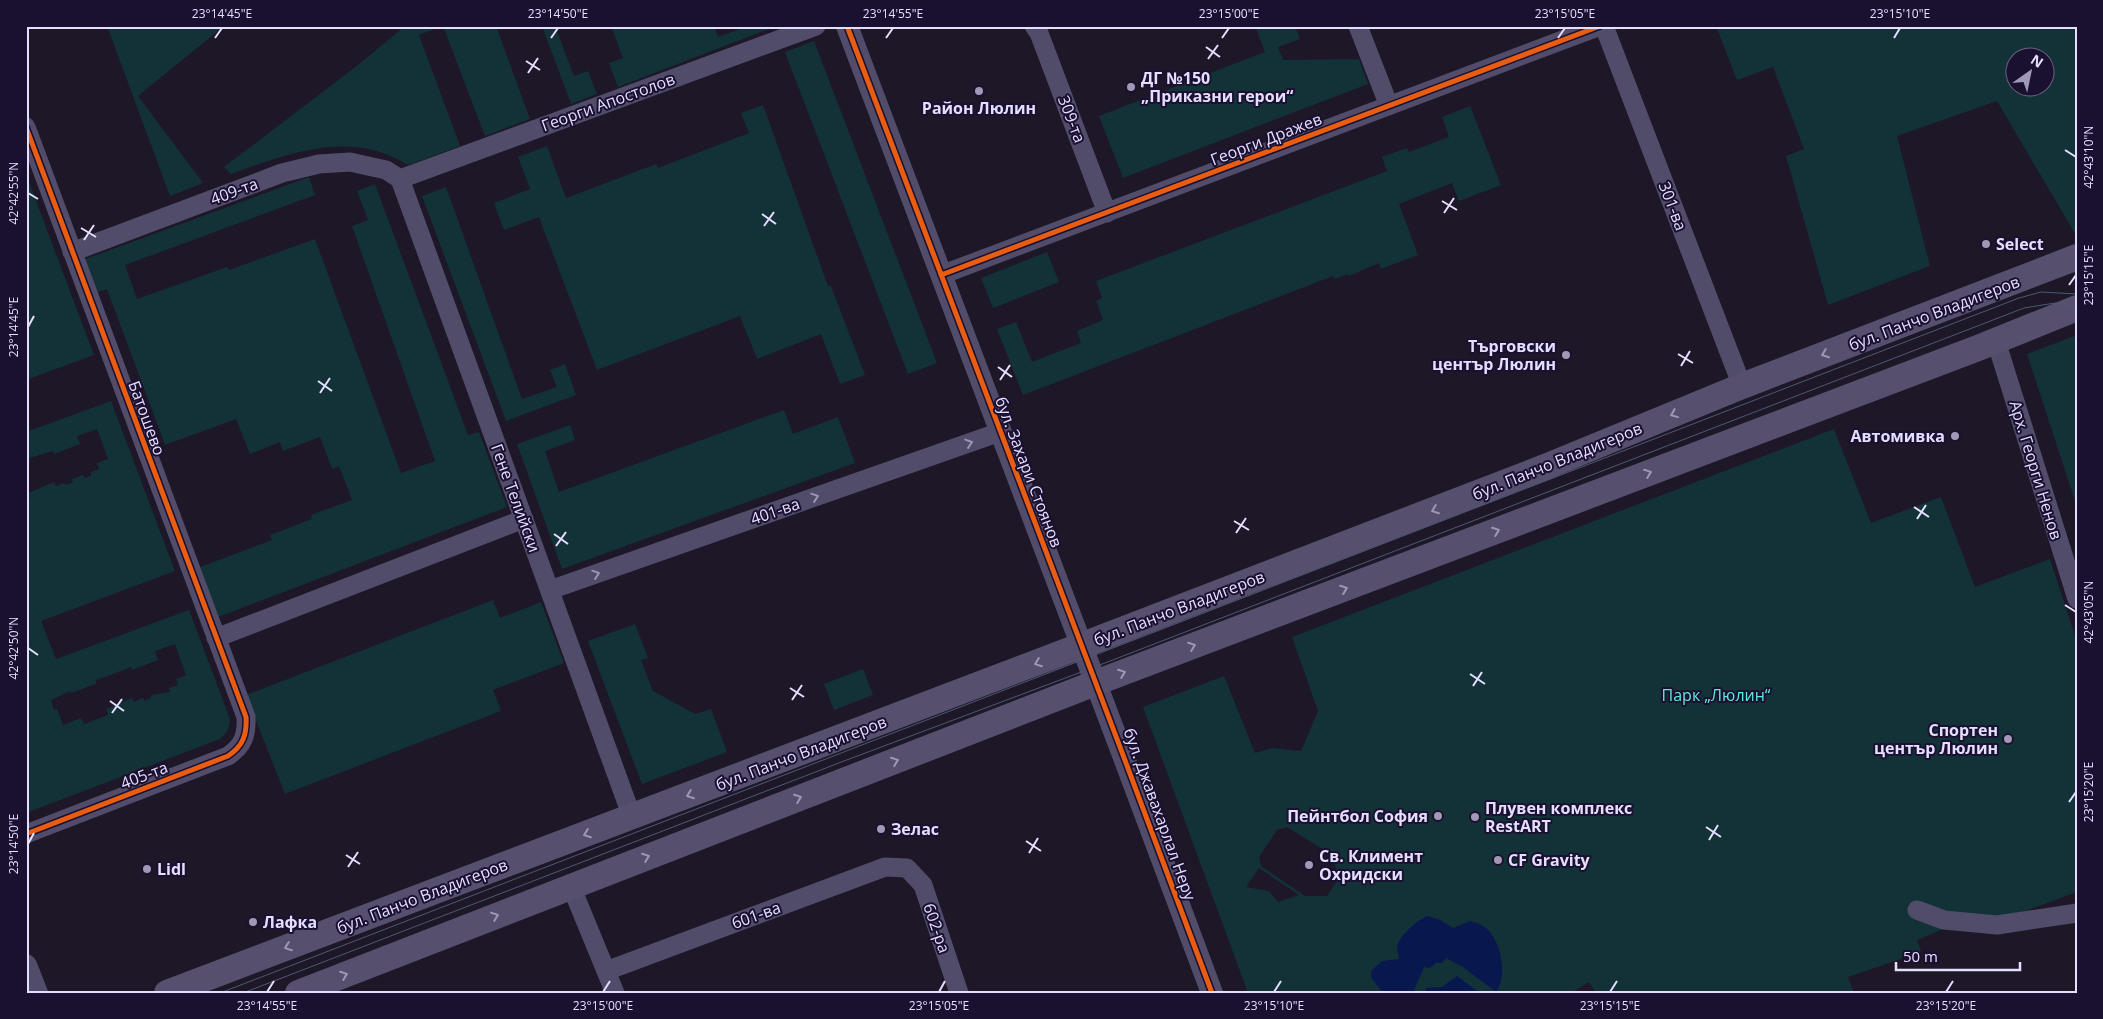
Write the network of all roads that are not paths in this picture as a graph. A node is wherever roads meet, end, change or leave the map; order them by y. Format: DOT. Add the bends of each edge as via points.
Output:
graph roads {
  1 [pos="816,26"];
  2 [pos="847,26"];
  3 [pos="1034,26"];
  4 [pos="1358,26"];
  5 [pos="1600,26"];
  6 [pos="1604,26"];
  7 [pos="1389,106"];
  8 [pos="26,127"];
  9 [pos="400,179"];
  10 [pos="1107,213"];
  11 [pos="72,252"];
  12 [pos="2077,257"];
  13 [pos="941,275"];
  14 [pos="2077,308"];
  15 [pos="1996,341"];
  16 [pos="1742,386"];
  17 [pos="1000,432"];
  18 [pos="524,519"];
  19 [pos="550,590"];
  20 [pos="2077,599"];
  21 [pos="216,638"];
  22 [pos="1083,645"];
  23 [pos="1098,682"];
  24 [pos="246,717"];
  25 [pos="632,817"];
  26 [pos="26,834"];
  27 [pos="907,868"];
  28 [pos="571,886"];
  29 [pos="1918,910"];
  30 [pos="2077,913"];
  31 [pos="26,965"];
  32 [pos="606,971"];
  33 [pos="37,993"];
  34 [pos="166,993"];
  35 [pos="298,993"];
  36 [pos="615,993"];
  37 [pos="960,993"];
  38 [pos="1212,993"];
  1 -- 9 [label="street, Георги Апостолов"];
  2 -- 13 [label="street, бул. Захари Стоянов"];
  3 -- 10 [label="street, 309-та"];
  4 -- 7 [label="street"];
  5 -- 7 [label="street, Георги Дражев"];
  6 -- 16 [label="street, 301-ва"];
  7 -- 10 [label="street, Георги Дражев"];
  8 -- 11 [label="street, Батошево"];
  9 -- 11 [label="street, 409-та" via="386,170 350,162 319,164 282,173"];
  9 -- 18 [label="street, Гене Телийски"];
  10 -- 13 [label="street, Георги Дражев"];
  11 -- 21 [label="street, Батошево"];
  12 -- 16 [label="main road, бул. Панчо Владигеров, one-way"];
  13 -- 17 [label="street, бул. Захари Стоянов"];
  14 -- 15 [label="main road"];
  15 -- 20 [label="street, Арх. Георги Ненов"];
  23 -- 15 [label="main road, one-way"];
  16 -- 22 [label="main road, бул. Панчо Владигеров, one-way" via="1545,467"];
  19 -- 17 [label="street, 401-ва, one-way"];
  17 -- 22 [label="street, бул. Захари Стоянов"];
  18 -- 19 [label="street, Гене Телийски"];
  18 -- 21 [label="street"];
  19 -- 25 [label="street, Гене Телийски"];
  21 -- 24 [label="street, Батошево"];
  22 -- 23 [label="street, бул. Джавахарлал Неру"];
  22 -- 25 [label="main road, бул. Панчо Владигеров, one-way"];
  28 -- 23 [label="main road, one-way"];
  23 -- 38 [label="street, бул. Джавахарлал Неру"];
  24 -- 26 [label="street, 405-та" via="244,740 238,750 228,756"];
  25 -- 34 [label="main road, бул. Панчо Владигеров, one-way"];
  27 -- 32 [label="street, 601-ва" via="885,867"];
  27 -- 37 [label="street, 602-ра" via="923,885"];
  28 -- 32 [label="street"];
  35 -- 28 [label="main road, one-way"];
  29 -- 30 [label="street" via="1944,920 1997,925"];
  31 -- 33 [label="street"];
  32 -- 36 [label="street"];
}
